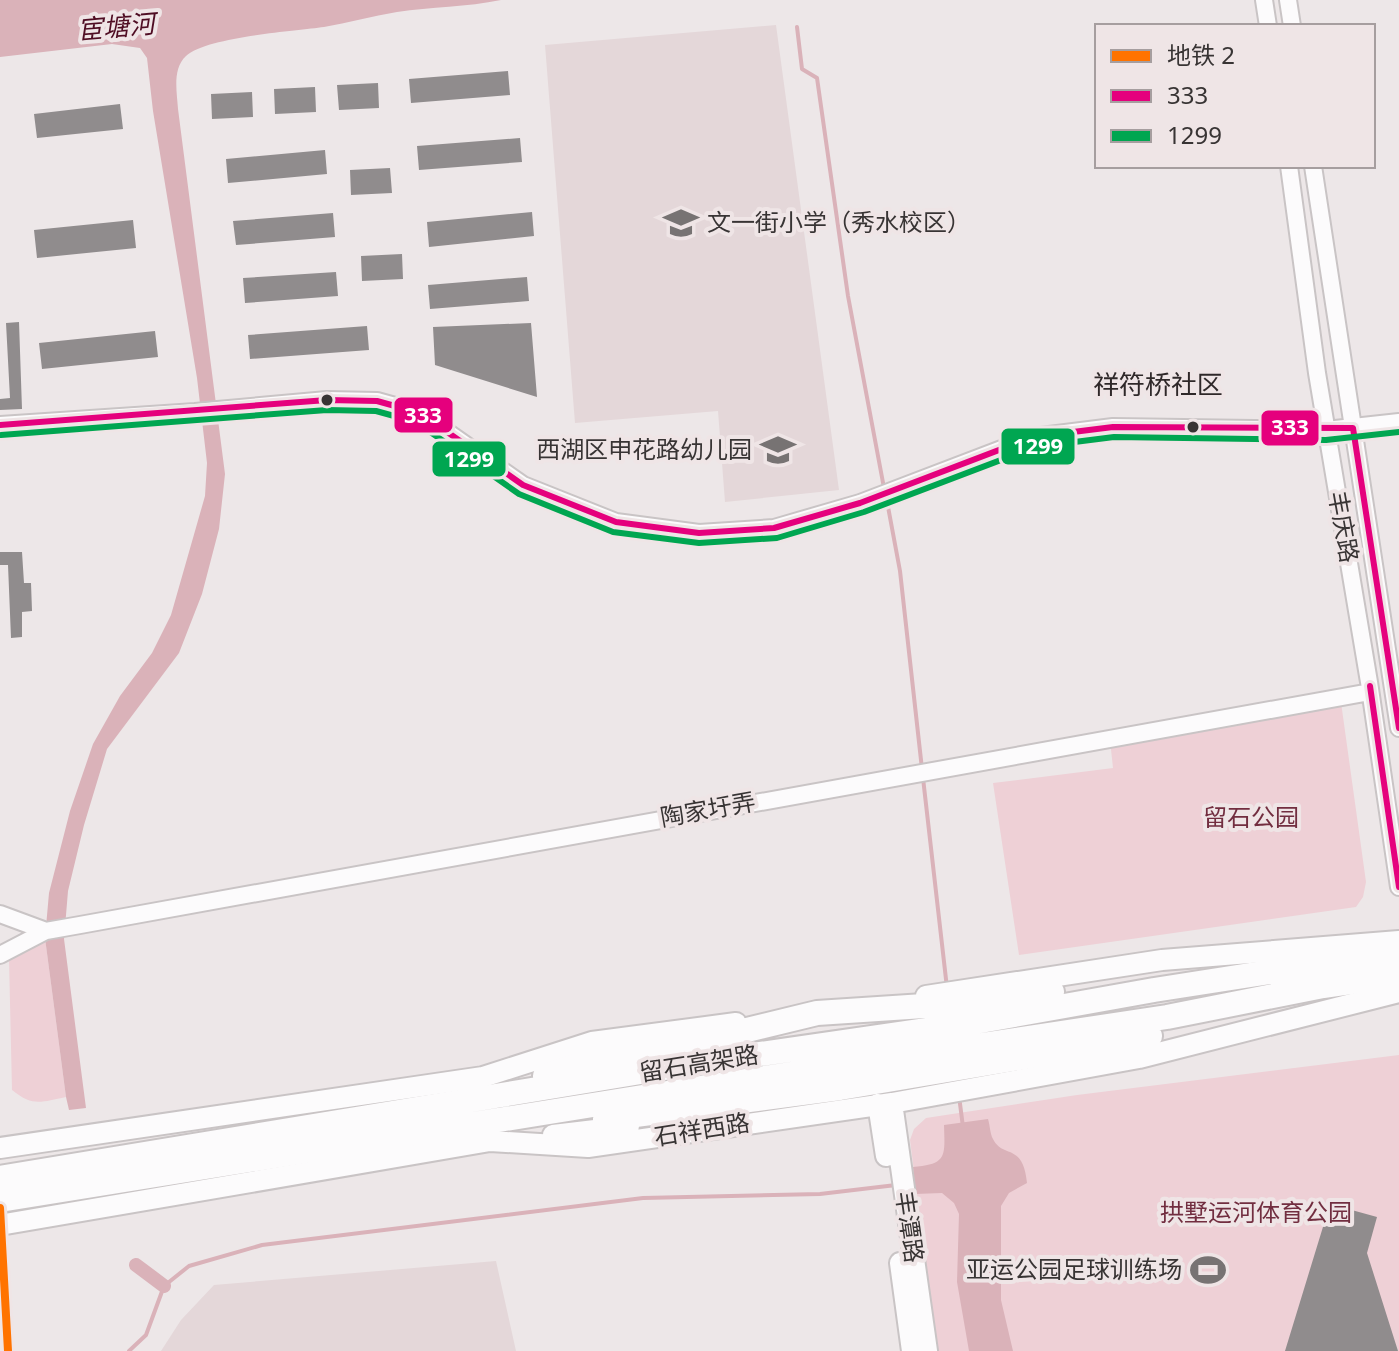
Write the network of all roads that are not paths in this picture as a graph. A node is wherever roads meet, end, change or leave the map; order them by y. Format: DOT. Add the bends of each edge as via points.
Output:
graph roads {
  1 [pos="1264,0"];
  2 [pos="1288,0"];
  3 [pos="1268,24"];
  4 [pos="1292,24"];
  5 [pos="1289,168"];
  6 [pos="1313,168"];
  7 [pos="1399,422"];
  8 [pos="0,425"];
  9 [pos="1353,428"];
  10 [pos="1326,430"];
  11 [pos="1370,692"];
  12 [pos="1397,694"];
  13 [pos="1399,728"];
  14 [pos="1399,887"];
  15 [pos="0,914"];
  16 [pos="46,931"];
  17 [pos="1399,941"];
  18 [pos="1399,952"];
  19 [pos="0,955"];
  20 [pos="1399,975"];
  21 [pos="1162,982"];
  22 [pos="1399,992"];
  23 [pos="976,996"];
  24 [pos="817,1013"];
  25 [pos="1168,1025"];
  26 [pos="944,1045"];
  27 [pos="986,1073"];
  28 [pos="885,1103"];
  29 [pos="480,1121"];
  30 [pos="0,1148"];
  31 [pos="0,1178"];
  32 [pos="897,1185"];
  33 [pos="0,1200"];
  34 [pos="0,1225"];
  35 [pos="912,1351"];
  36 [pos="927,1351"];
  1 -- 3 [label="street"];
  2 -- 4 [label="street"];
  5 -- 10 [label="street, 丰庆路"];
  6 -- 9 [label="street, 丰庆路"];
  7 -- 9 [label="street"];
  8 -- 10 [label="street" via="327,400 377,401 420,413 523,485 616,522 699,533 774,528 810,518 1033,437 1113,427"];
  9 -- 10 [label="street"];
  9 -- 12 [label="street, 丰庆路"];
  10 -- 11 [label="street, 丰庆路"];
  11 -- 14 [label="street, 丰庆路"];
  11 -- 16 [label="street, 陶家圩弄"];
  12 -- 13 [label="street, 丰庆路"];
  15 -- 16 [label="street"];
  16 -- 19 [label="street, 陶家圩弄"];
  17 -- 23 [label="main road" via="1162,960"];
  18 -- 21 [label="highway"];
  20 -- 25 [label="highway" via="1323,986"];
  21 -- 23 [label="highway"];
  21 -- 26 [label="highway, 留石高架路" via="1014,1015"];
  22 -- 27 [label="main road" via="1139,1058"];
  23 -- 26 [label="highway"];
  24 -- 26 [label="highway"];
  24 -- 29 [label="highway" via="652,1053 578,1065"];
  24 -- 30 [label="main road" via="592,1042 483,1077"];
  25 -- 26 [label="highway, 留石高架路"];
  25 -- 27 [label="highway"];
  26 -- 27 [label="highway"];
  26 -- 28 [label="main road, 石祥西路"];
  26 -- 29 [label="highway, 留石高架路"];
  26 -- 29 [label="highway" via="900,1078 602,1119"];
  28 -- 29 [label="main road, 石祥西路" via="588,1147"];
  28 -- 32 [label="main road, 丰潭路"];
  29 -- 31 [label="highway, 留石高架路"];
  29 -- 33 [label="highway, 留石高架路"];
  29 -- 34 [label="main road, 石祥西路"];
  32 -- 35 [label="main road, 丰潭路"];
  32 -- 36 [label="main road, 丰潭路"];
}
